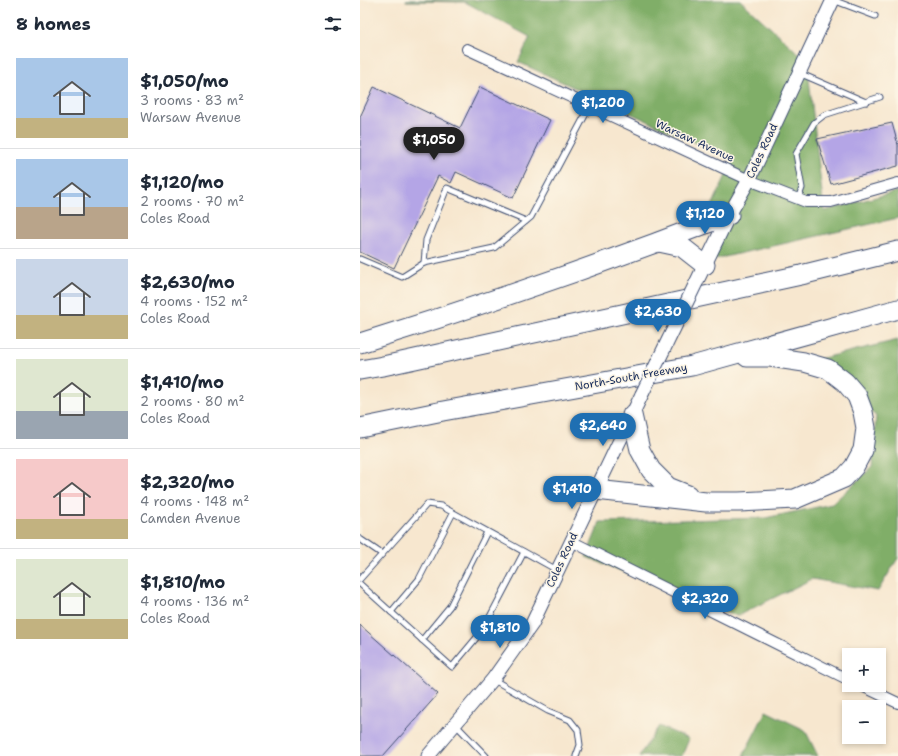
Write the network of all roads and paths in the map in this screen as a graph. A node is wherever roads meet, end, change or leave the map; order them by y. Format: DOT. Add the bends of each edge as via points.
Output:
graph roads {
  1 [pos="833,0"];
  2 [pos="875,16"];
  3 [pos="467,49"];
  4 [pos="799,73"];
  5 [pos="880,97"];
  6 [pos="866,102"];
  7 [pos="590,106"];
  8 [pos="749,180"];
  9 [pos="898,183"];
  10 [pos="798,199"];
  11 [pos="729,215"];
  12 [pos="526,221"];
  13 [pos="659,242"];
  14 [pos="898,251"];
  15 [pos="360,259"];
  16 [pos="424,263"];
  17 [pos="704,265"];
  18 [pos="898,309"];
  19 [pos="360,343"];
  20 [pos="726,357"];
  21 [pos="360,370"];
  22 [pos="632,415"];
  23 [pos="360,428"];
  24 [pos="596,490"];
  25 [pos="706,502"];
  26 [pos="453,513"];
  27 [pos="487,532"];
  28 [pos="360,539"];
  29 [pos="571,542"];
  30 [pos="524,552"];
  31 [pos="382,554"];
  32 [pos="557,571"];
  33 [pos="360,579"];
  34 [pos="360,584"];
  35 [pos="391,612"];
  36 [pos="422,640"];
  37 [pos="842,677"];
  38 [pos="493,679"];
  39 [pos="875,692"];
  40 [pos="898,703"];
  41 [pos="455,725"];
  42 [pos="428,756"];
  43 [pos="486,756"];
  44 [pos="576,756"];
  1 -- 2 [label="lane"];
  1 -- 4 [label="street, Coles Road"];
  3 -- 7 [label="street, Warsaw Avenue"];
  4 -- 6 [label="lane"];
  4 -- 8 [label="street, Coles Road"];
  5 -- 6 [label="lane"];
  6 -- 10 [label="lane" via="824,115 814,123 796,154 802,188"];
  7 -- 8 [label="street, Warsaw Avenue"];
  7 -- 12 [label="lane" via="531,217"];
  8 -- 10 [label="street, Warsaw Avenue"];
  8 -- 11 [label="street, Coles Road"];
  9 -- 10 [label="street, Warsaw Avenue" via="831,202 806,202"];
  11 -- 13 [label="highway"];
  11 -- 17 [label="street, Coles Road"];
  12 -- 16 [label="lane" via="494,248"];
  12 -- 16 [label="lane" via="447,188 426,240"];
  13 -- 17 [label="highway" via="682,247"];
  13 -- 19 [label="highway"];
  14 -- 21 [label="highway" via="801,275"];
  15 -- 16 [label="lane" via="402,278"];
  17 -- 22 [label="street, Coles Road, bridge"];
  18 -- 20 [label="highway, North-South Freeway"];
  20 -- 23 [label="highway, North-South Freeway" via="692,366"];
  20 -- 25 [label="highway" via="770,357 828,369 845,382 857,396 866,428 863,450 854,467 844,478 795,499"];
  22 -- 24 [label="street, Coles Road"];
  22 -- 25 [label="highway" via="640,450 651,470 668,487"];
  24 -- 25 [label="highway"];
  24 -- 29 [label="street, Coles Road"];
  26 -- 27 [label="lane"];
  26 -- 31 [label="lane" via="441,506 427,504"];
  26 -- 35 [label="lane" via="419,579"];
  27 -- 30 [label="lane"];
  27 -- 36 [label="lane" via="450,606"];
  28 -- 31 [label="lane"];
  29 -- 32 [label="street, Coles Road"];
  29 -- 37 [label="street"];
  30 -- 32 [label="lane"];
  30 -- 36 [label="lane" via="483,630 452,666"];
  31 -- 33 [label="lane"];
  32 -- 38 [label="street, Coles Road" via="532,624"];
  34 -- 35 [label="lane"];
  35 -- 36 [label="lane"];
  38 -- 41 [label="street, Coles Road"];
  38 -- 44 [label="lane" via="548,711 570,720 578,730 580,745"];
  39 -- 40 [label="street"];
  41 -- 42 [label="street, Coles Road"];
  41 -- 43 [label="lane"];
}
